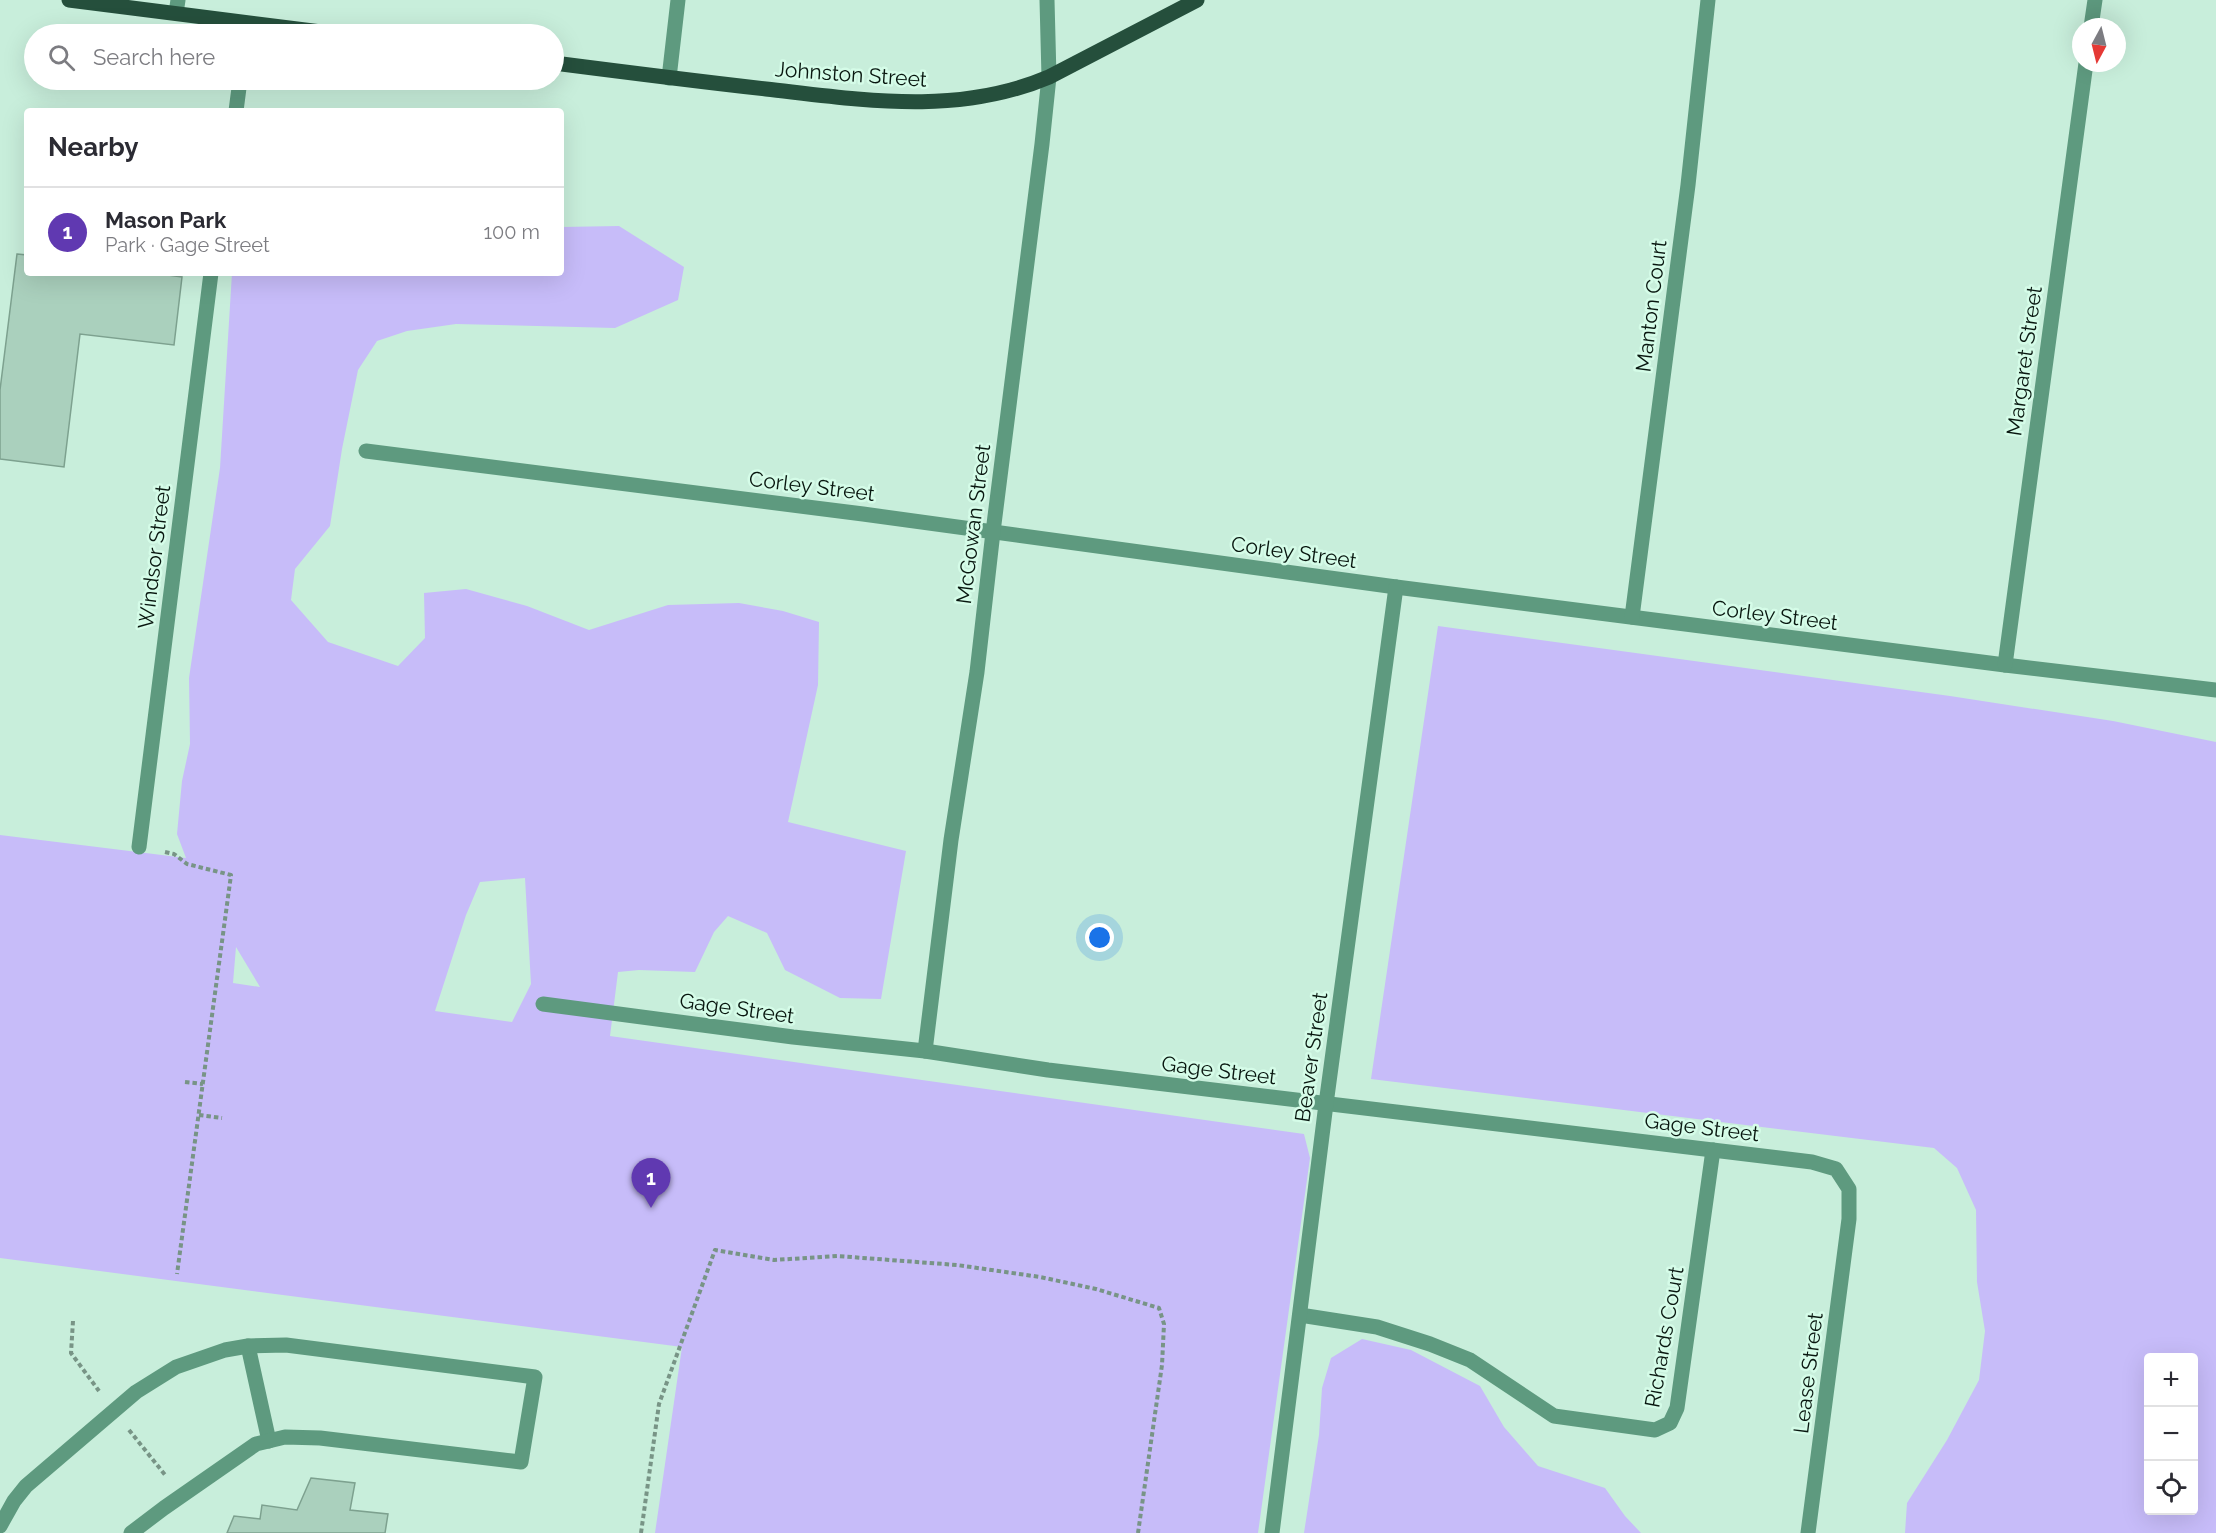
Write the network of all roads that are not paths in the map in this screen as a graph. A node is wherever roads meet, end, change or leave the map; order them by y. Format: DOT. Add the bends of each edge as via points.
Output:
graph roads {
  1 [pos="69,0"];
  2 [pos="678,0"];
  3 [pos="1047,0"];
  4 [pos="1197,0"];
  5 [pos="1708,0"];
  6 [pos="2095,0"];
  7 [pos="177,7"];
  8 [pos="2092,18"];
  9 [pos="231,24"];
  10 [pos="564,64"];
  11 [pos="2085,72"];
  12 [pos="1049,77"];
  13 [pos="669,78"];
  14 [pos="239,90"];
  15 [pos="236,108"];
  16 [pos="211,276"];
  17 [pos="366,451"];
  18 [pos="993,532"];
  19 [pos="1396,587"];
  20 [pos="1632,617"];
  21 [pos="2005,666"];
  22 [pos="2216,690"];
  23 [pos="139,848"];
  24 [pos="543,1004"];
  25 [pos="925,1051"];
  26 [pos="1326,1104"];
  27 [pos="1713,1150"];
  28 [pos="1849,1219"];
  29 [pos="1300,1315"];
  30 [pos="248,1346"];
  31 [pos="269,1441"];
  32 [pos="0,1526"];
  33 [pos="131,1533"];
  34 [pos="1272,1533"];
  35 [pos="1808,1533"];
  1 -- 7 [label="main road"];
  2 -- 13 [label="street"];
  3 -- 12 [label="street, McGowan Street"];
  4 -- 12 [label="main road, Johnston Street"];
  5 -- 20 [label="street, Manton Court" via="1689,185"];
  6 -- 8 [label="street"];
  7 -- 9 [label="main road"];
  10 -- 13 [label="main road, Johnston Street"];
  11 -- 21 [label="street, Margaret Street"];
  12 -- 13 [label="main road, Johnston Street" via="980,99 920,103"];
  12 -- 18 [label="street, McGowan Street"];
  14 -- 15 [label="street"];
  16 -- 23 [label="street, Windsor Street"];
  17 -- 18 [label="street, Corley Street"];
  18 -- 19 [label="street, Corley Street"];
  18 -- 25 [label="street, McGowan Street"];
  19 -- 20 [label="street, Corley Street"];
  19 -- 26 [label="street, Beaver Street"];
  20 -- 21 [label="street, Corley Street"];
  21 -- 22 [label="street, Corley Street"];
  24 -- 25 [label="street, Gage Street"];
  25 -- 26 [label="street, Gage Street"];
  26 -- 27 [label="street, Gage Street"];
  26 -- 29 [label="street, Beaver Street"];
  27 -- 28 [label="street, Gage Street" via="1812,1162 1836,1169 1849,1189"];
  27 -- 29 [label="street, Richards Court" via="1677,1408 1670,1423 1655,1430 1554,1416 1470,1360 1430,1344 1377,1327"];
  28 -- 35 [label="street, Lease Street"];
  29 -- 34 [label="street, Beaver Street"];
  30 -- 31 [label="street"];
  30 -- 31 [label="street" via="286,1345 535,1377 521,1462 320,1438 285,1437"];
  30 -- 32 [label="street" via="176,1367 136,1392 26,1486"];
  31 -- 33 [label="street" via="256,1444"];
}
